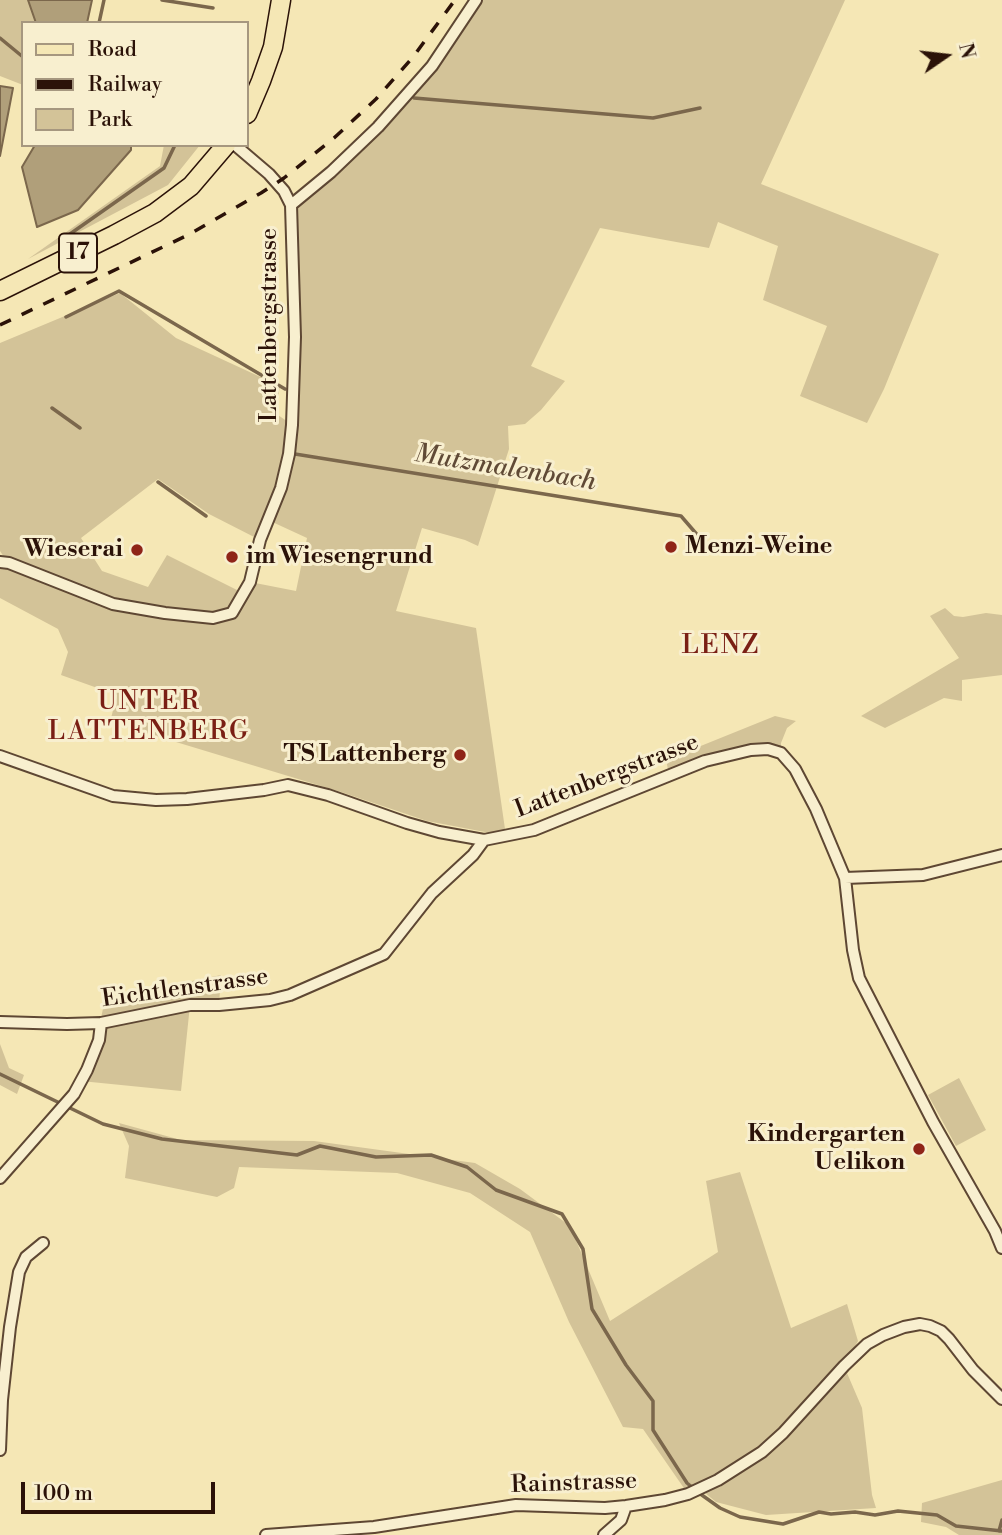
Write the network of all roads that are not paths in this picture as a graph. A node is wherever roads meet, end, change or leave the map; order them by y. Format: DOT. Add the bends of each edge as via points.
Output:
graph roads {
  1 [pos="281,0"];
  2 [pos="476,0"];
  3 [pos="248,112"];
  4 [pos="224,147"];
  5 [pos="237,147"];
  6 [pos="291,205"];
  7 [pos="0,291"];
  8 [pos="0,562"];
  9 [pos="0,756"];
  10 [pos="484,840"];
  11 [pos="1002,855"];
  12 [pos="845,877"];
  13 [pos="0,1022"];
  14 [pos="100,1023"];
  15 [pos="0,1178"];
  16 [pos="43,1243"];
  17 [pos="1002,1248"];
  18 [pos="1002,1399"];
  19 [pos="0,1450"];
  20 [pos="626,1506"];
  21 [pos="320,1534"];
  22 [pos="266,1535"];
  23 [pos="604,1535"];
  1 -- 3 [label="main road" via="273,47"];
  2 -- 6 [label="street" via="432,66 378,127"];
  4 -- 7 [label="main road, 17" via="191,186 155,213"];
  5 -- 6 [label="street" via="269,174"];
  6 -- 8 [label="street, Lattenbergstrasse" via="295,337 289,454 250,583 232,613 213,618 113,604"];
  9 -- 10 [label="street, Lattenbergstrasse" via="113,796 187,799 288,785 439,832"];
  10 -- 12 [label="street, Lattenbergstrasse" via="534,830 705,761 768,749 781,753 795,769"];
  10 -- 14 [label="street, Eichtlenstrasse" via="432,893 384,954 270,1000 190,1005"];
  11 -- 12 [label="street" via="923,875"];
  12 -- 17 [label="street" via="859,978"];
  13 -- 14 [label="street, Eichtlenstrasse"];
  14 -- 15 [label="street" via="99,1040 74,1094"];
  16 -- 19 [label="street" via="26,1257 19,1273"];
  18 -- 20 [label="street, Rainstrasse" via="941,1331 920,1324 904,1327 867,1344 783,1433 738,1468 688,1494"];
  20 -- 21 [label="street, Rainstrasse" via="516,1505"];
  20 -- 23 [label="street" via="621,1520"];
  21 -- 22 [label="street, Rainstrasse"];
}
